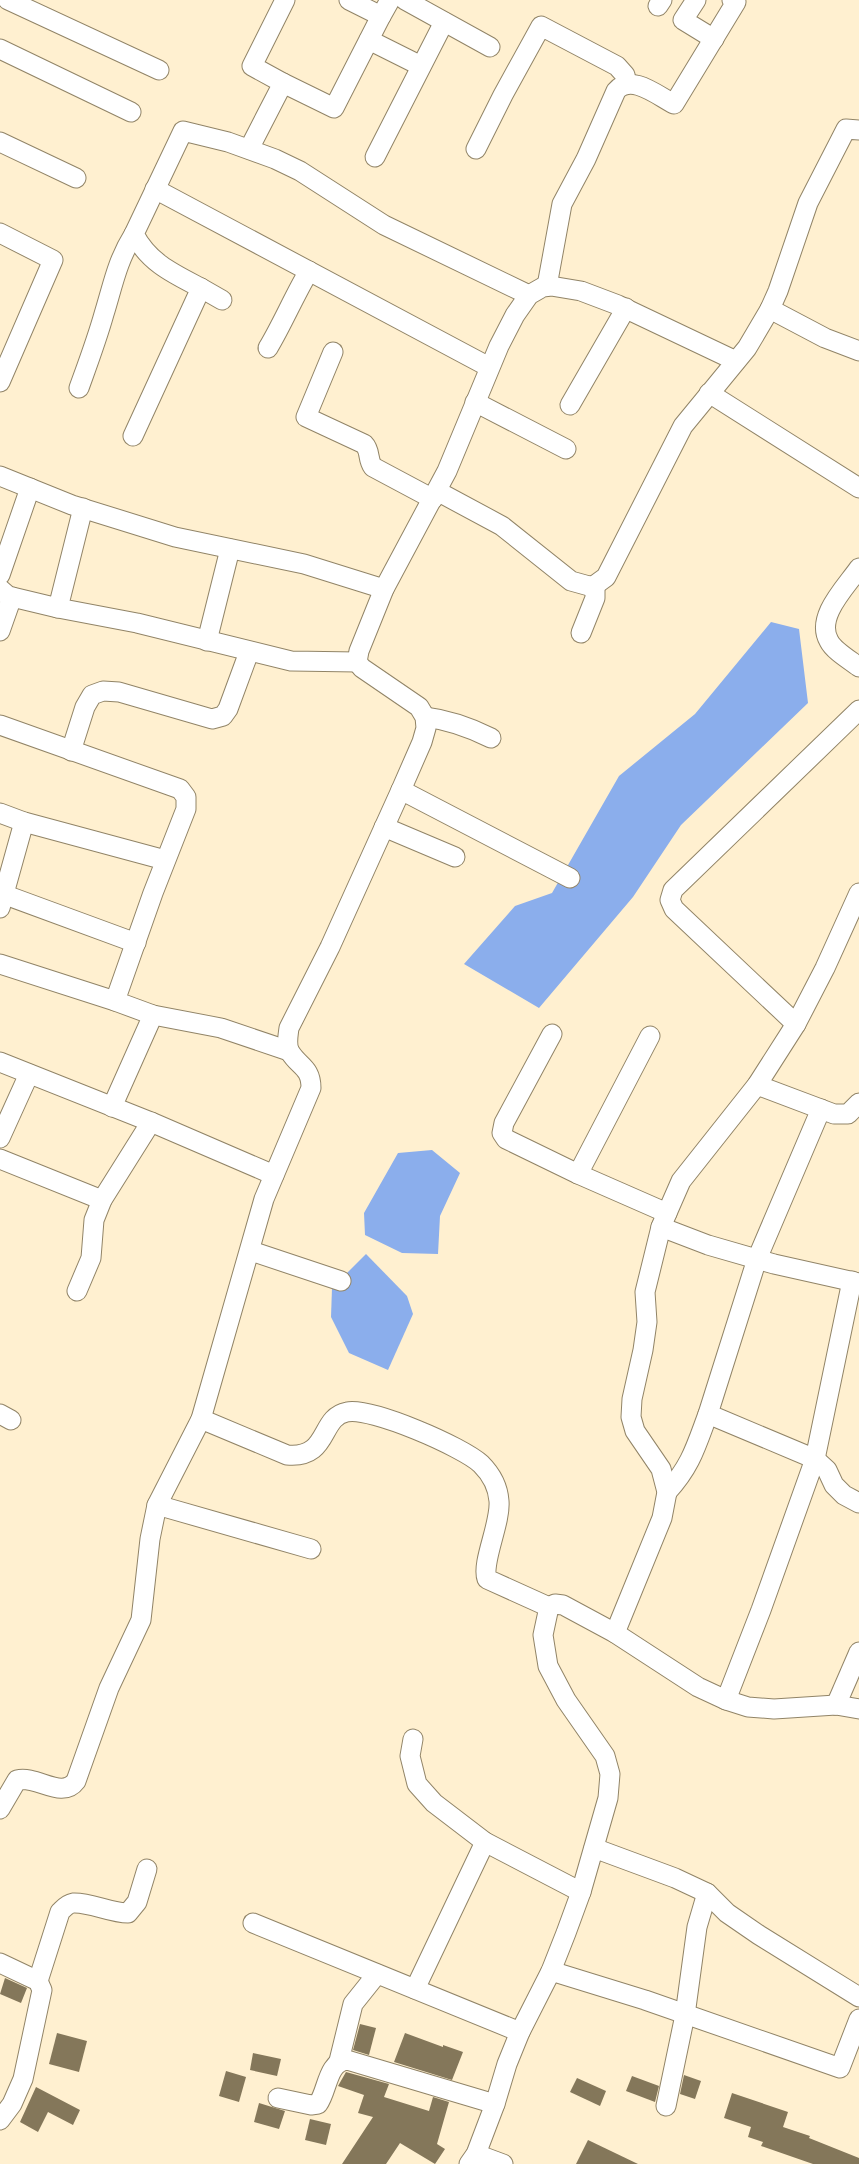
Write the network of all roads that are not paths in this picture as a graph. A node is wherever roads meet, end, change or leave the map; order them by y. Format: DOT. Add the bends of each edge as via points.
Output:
graph roads {
  1 [pos="8,0"];
  2 [pos="286,0"];
  3 [pos="349,0"];
  4 [pos="405,0"];
  5 [pos="696,0"];
  6 [pos="732,0"];
  7 [pos="385,8"];
  8 [pos="444,22"];
  9 [pos="714,39"];
  10 [pos="370,40"];
  11 [pos="490,47"];
  12 [pos="0,49"];
  13 [pos="422,66"];
  14 [pos="159,70"];
  15 [pos="283,83"];
  16 [pos="627,84"];
  17 [pos="131,112"];
  18 [pos="859,130"];
  19 [pos="0,142"];
  20 [pos="250,149"];
  21 [pos="476,149"];
  22 [pos="375,157"];
  23 [pos="76,178"];
  24 [pos="155,189"];
  25 [pos="0,233"];
  26 [pos="134,234"];
  27 [pos="309,271"];
  28 [pos="547,286"];
  29 [pos="201,288"];
  30 [pos="529,295"];
  31 [pos="222,300"];
  32 [pos="626,308"];
  33 [pos="770,309"];
  34 [pos="268,348"];
  35 [pos="859,351"];
  36 [pos="333,352"];
  37 [pos="736,360"];
  38 [pos="489,368"];
  39 [pos="0,382"];
  40 [pos="78,388"];
  41 [pos="708,393"];
  42 [pos="475,402"];
  43 [pos="570,405"];
  44 [pos="133,436"];
  45 [pos="566,449"];
  46 [pos="0,476"];
  47 [pos="30,488"];
  48 [pos="859,488"];
  49 [pos="435,495"];
  50 [pos="83,508"];
  51 [pos="230,549"];
  52 [pos="859,568"];
  53 [pos="0,575"];
  54 [pos="595,584"];
  55 [pos="384,589"];
  56 [pos="6,593"];
  57 [pos="58,608"];
  58 [pos="0,631"];
  59 [pos="581,633"];
  60 [pos="207,641"];
  61 [pos="249,652"];
  62 [pos="357,662"];
  63 [pos="859,667"];
  64 [pos="859,710"];
  65 [pos="426,718"];
  66 [pos="0,726"];
  67 [pos="491,738"];
  68 [pos="72,751"];
  69 [pos="401,790"];
  70 [pos="0,813"];
  71 [pos="24,822"];
  72 [pos="384,827"];
  73 [pos="455,858"];
  74 [pos="166,860"];
  75 [pos="570,878"];
  76 [pos="859,893"];
  77 [pos="1,899"];
  78 [pos="136,943"];
  79 [pos="0,964"];
  80 [pos="116,1001"];
  81 [pos="152,1015"];
  82 [pos="796,1024"];
  83 [pos="552,1034"];
  84 [pos="650,1036"];
  85 [pos="289,1051"];
  86 [pos="0,1062"];
  87 [pos="29,1074"];
  88 [pos="757,1085"];
  89 [pos="859,1103"];
  90 [pos="112,1107"];
  91 [pos="821,1109"];
  92 [pos="152,1122"];
  93 [pos="0,1138"];
  94 [pos="0,1159"];
  95 [pos="578,1174"];
  96 [pos="274,1175"];
  97 [pos="102,1200"];
  98 [pos="664,1220"];
  99 [pos="251,1251"];
  100 [pos="757,1260"];
  101 [pos="341,1281"];
  102 [pos="856,1282"];
  103 [pos="77,1291"];
  104 [pos="708,1414"];
  105 [pos="201,1419"];
  106 [pos="815,1459"];
  107 [pos="667,1492"];
  108 [pos="859,1503"];
  109 [pos="157,1505"];
  110 [pos="311,1548"];
  111 [pos="549,1607"];
  112 [pos="615,1632"];
  113 [pos="859,1652"];
  114 [pos="726,1700"];
  115 [pos="836,1705"];
  116 [pos="859,1709"];
  117 [pos="413,1739"];
  118 [pos="0,1809"];
  119 [pos="485,1842"];
  120 [pos="594,1848"];
  121 [pos="147,1869"];
  122 [pos="581,1892"];
  123 [pos="707,1893"];
  124 [pos="253,1923"];
  125 [pos="0,1963"];
  126 [pos="551,1971"];
  127 [pos="377,1974"];
  128 [pos="38,1981"];
  129 [pos="415,1989"];
  130 [pos="859,1997"];
  131 [pos="685,2015"];
  132 [pos="859,2019"];
  133 [pos="520,2032"];
  134 [pos="339,2061"];
  135 [pos="278,2098"];
  136 [pos="495,2104"];
  137 [pos="666,2106"];
  138 [pos="0,2120"];
  139 [pos="472,2159"];
  140 [pos="503,2164"];
  1 -- 14 [label="street"];
  2 -- 15 [label="street" via="252,66"];
  3 -- 7 [label="street"];
  4 -- 8 [label="street"];
  5 -- 9 [label="street" via="683,20"];
  6 -- 9 [label="street" via="736,2"];
  7 -- 10 [label="street"];
  8 -- 11 [label="street"];
  8 -- 13 [label="street"];
  9 -- 16 [label="street" via="674,104 635,84"];
  10 -- 13 [label="street"];
  10 -- 15 [label="street" via="334,108"];
  12 -- 17 [label="street"];
  13 -- 22 [label="street"];
  15 -- 20 [label="street"];
  16 -- 21 [label="street" via="625,75 617,66 541,26"];
  16 -- 28 [label="street" via="616,91 562,204"];
  18 -- 33 [label="street" via="846,129 808,203"];
  19 -- 23 [label="street"];
  20 -- 24 [label="street" via="183,131"];
  20 -- 30 [label="street" via="300,171 384,224"];
  24 -- 26 [label="street"];
  24 -- 27 [label="street"];
  25 -- 39 [label="street" via="54,260"];
  26 -- 29 [label="street" via="158,265"];
  26 -- 40 [label="street" via="114,273 94,350"];
  27 -- 34 [label="street"];
  27 -- 38 [label="street"];
  28 -- 30 [label="street"];
  28 -- 32 [label="street" via="570,288"];
  29 -- 31 [label="street"];
  29 -- 44 [label="street"];
  30 -- 38 [label="street" via="506,330"];
  32 -- 37 [label="street"];
  32 -- 43 [label="street"];
  33 -- 35 [label="street" via="825,338"];
  33 -- 37 [label="street" via="757,334"];
  36 -- 49 [label="street" via="306,417 364,444 373,467"];
  37 -- 41 [label="street"];
  38 -- 42 [label="street"];
  41 -- 48 [label="street"];
  41 -- 54 [label="street" via="683,426 610,572"];
  42 -- 45 [label="street"];
  42 -- 49 [label="street"];
  46 -- 47 [label="street"];
  47 -- 50 [label="street"];
  47 -- 53 [label="street"];
  49 -- 54 [label="street" via="502,526 571,581 584,586"];
  49 -- 55 [label="street"];
  50 -- 51 [label="street" via="175,537"];
  50 -- 57 [label="street"];
  51 -- 55 [label="street" via="304,564"];
  51 -- 60 [label="street"];
  52 -- 63 [label="street" via="826,618 825,628 829,642"];
  54 -- 59 [label="street" via="595,598"];
  55 -- 62 [label="street" via="358,651"];
  56 -- 57 [label="street"];
  56 -- 58 [label="street"];
  57 -- 60 [label="street"];
  60 -- 61 [label="street"];
  61 -- 62 [label="street" via="292,661"];
  61 -- 68 [label="street" via="224,716 212,718 119,692 104,691 92,695 85,706"];
  62 -- 65 [label="street" via="419,707"];
  64 -- 82 [label="street" via="673,890 670,900 674,909"];
  65 -- 67 [label="street" via="447,720"];
  65 -- 69 [label="street" via="422,742"];
  66 -- 68 [label="street"];
  68 -- 74 [label="street" via="180,789 186,797 186,809"];
  69 -- 72 [label="street"];
  69 -- 75 [label="street"];
  70 -- 71 [label="street"];
  71 -- 74 [label="street"];
  71 -- 77 [label="street"];
  72 -- 73 [label="street"];
  72 -- 85 [label="street" via="289,1028"];
  74 -- 78 [label="street"];
  76 -- 82 [label="street"];
  77 -- 78 [label="street"];
  78 -- 80 [label="street"];
  79 -- 80 [label="street"];
  80 -- 81 [label="street"];
  81 -- 85 [label="street" via="221,1028"];
  81 -- 90 [label="street"];
  82 -- 88 [label="street"];
  83 -- 95 [label="street" via="504,1123 502,1133 506,1139"];
  84 -- 95 [label="street"];
  85 -- 96 [label="street" via="306,1069 311,1078 311,1088"];
  86 -- 87 [label="street"];
  87 -- 90 [label="street"];
  87 -- 93 [label="street"];
  88 -- 91 [label="street"];
  88 -- 98 [label="street" via="681,1180"];
  89 -- 91 [label="street" via="848,1114 834,1114"];
  90 -- 92 [label="street"];
  91 -- 100 [label="street"];
  92 -- 96 [label="street"];
  92 -- 97 [label="street"];
  94 -- 97 [label="street"];
  95 -- 98 [label="street"];
  96 -- 99 [label="street" via="264,1198"];
  97 -- 103 [label="street" via="94,1220 91,1258"];
  98 -- 100 [label="street" via="708,1245"];
  98 -- 107 [label="street" via="644,1292 647,1322 631,1417 635,1431 661,1469"];
  99 -- 101 [label="street"];
  99 -- 105 [label="street"];
  100 -- 102 [label="street"];
  100 -- 104 [label="street"];
  102 -- 106 [label="street"];
  104 -- 106 [label="street"];
  104 -- 107 [label="street" via="683,1475"];
  105 -- 109 [label="street"];
  105 -- 111 [label="street" via="287,1455 301,1456 312,1451 332,1421 341,1414 359,1412 404,1425 467,1454 495,1483 499,1502 486,1570 487,1580"];
  106 -- 108 [label="street" via="844,1495"];
  106 -- 114 [label="street"];
  107 -- 112 [label="street" via="662,1518"];
  109 -- 110 [label="street"];
  109 -- 118 [label="street" via="141,1620 109,1688 76,1781 65,1789 32,1779 18,1780"];
  111 -- 112 [label="street" via="563,1605"];
  111 -- 120 [label="street" via="542,1635 548,1666 566,1700 605,1756 610,1774 608,1798"];
  112 -- 114 [label="street" via="698,1687"];
  113 -- 115 [label="street"];
  114 -- 115 [label="street" via="748,1707 774,1709"];
  115 -- 116 [label="street"];
  117 -- 119 [label="street" via="410,1756 417,1784 434,1802"];
  119 -- 122 [label="street"];
  119 -- 129 [label="street"];
  120 -- 122 [label="street"];
  120 -- 123 [label="street"];
  121 -- 128 [label="street" via="137,1902 128,1913 74,1903 66,1905 60,1912"];
  122 -- 126 [label="street"];
  123 -- 130 [label="street" via="727,1913 759,1936"];
  123 -- 131 [label="street" via="697,1927"];
  124 -- 127 [label="street"];
  125 -- 128 [label="street"];
  126 -- 131 [label="street"];
  126 -- 133 [label="street"];
  127 -- 129 [label="street"];
  127 -- 134 [label="street" via="353,2004"];
  128 -- 138 [label="street" via="42,1990 41,2000 24,2079"];
  129 -- 133 [label="street"];
  131 -- 132 [label="street" via="840,2068"];
  131 -- 137 [label="street"];
  133 -- 136 [label="street"];
  134 -- 135 [label="street" via="318,2104"];
  134 -- 136 [label="street" via="347,2060"];
  136 -- 139 [label="street"];
  139 -- 140 [label="street"];
}
